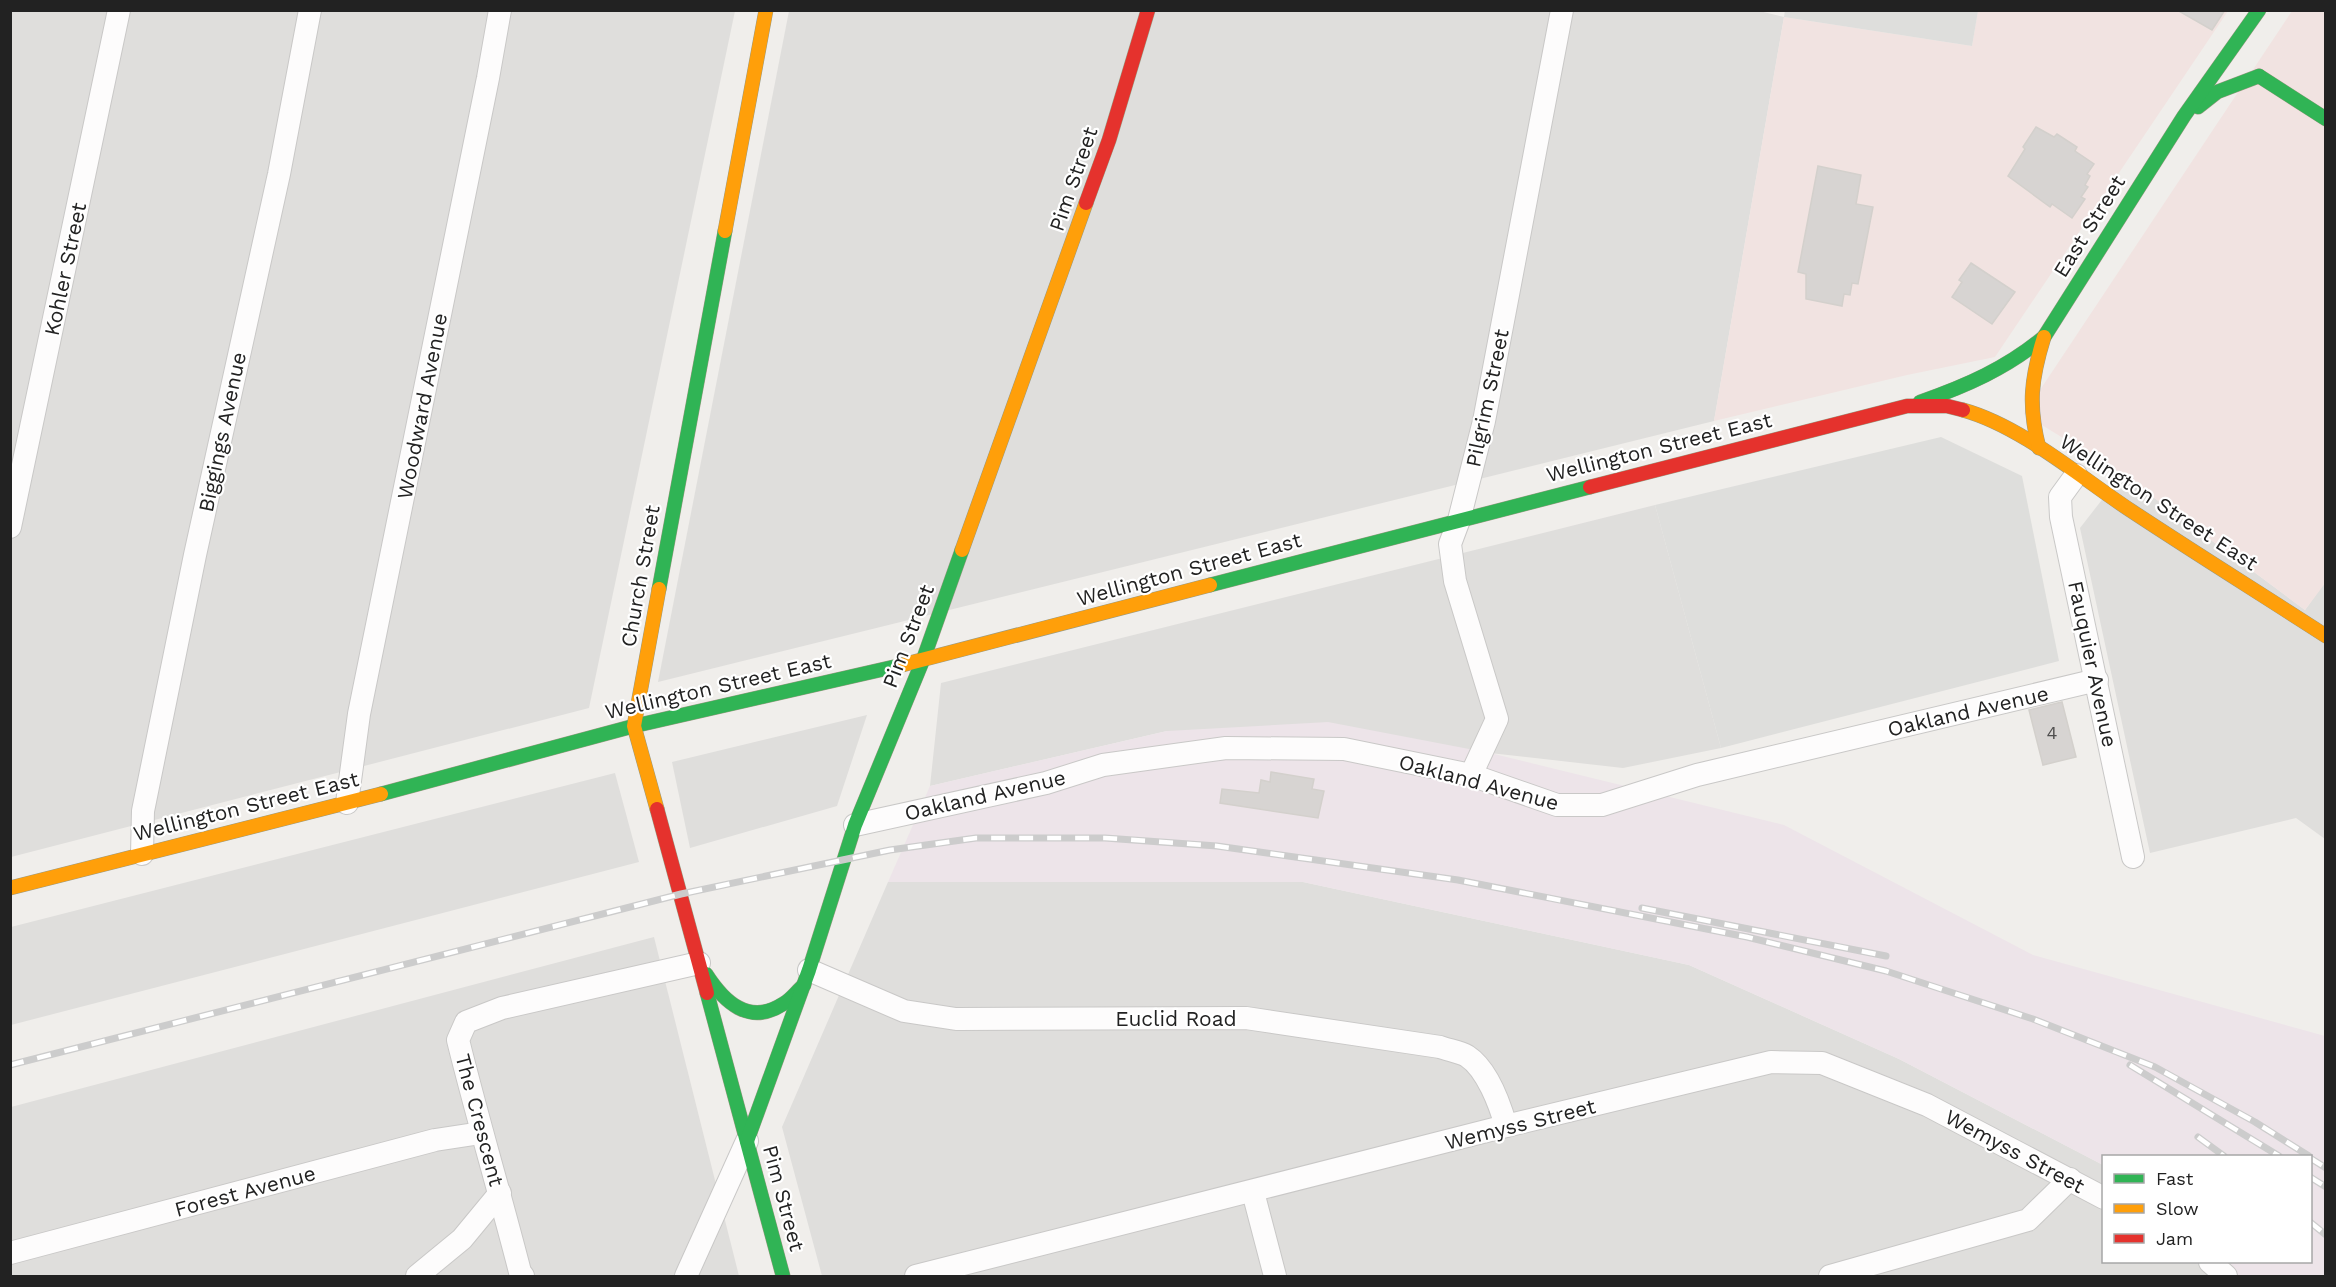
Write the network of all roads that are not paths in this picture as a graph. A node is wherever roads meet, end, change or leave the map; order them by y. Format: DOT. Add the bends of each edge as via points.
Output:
graph roads {
  1 [pos="119,10"];
  2 [pos="310,10"];
  3 [pos="500,10"];
  4 [pos="766,10"];
  5 [pos="1148,10"];
  6 [pos="1562,10"];
  7 [pos="2259,10"];
  8 [pos="2270,10"];
  9 [pos="2264,25"];
  10 [pos="2258,59"];
  11 [pos="2259,76"];
  12 [pos="2184,117"];
  13 [pos="2325,119"];
  14 [pos="2044,337"];
  15 [pos="1907,406"];
  16 [pos="2039,448"];
  17 [pos="2076,475"];
  18 [pos="1459,520"];
  19 [pos="10,527"];
  20 [pos="2325,636"];
  21 [pos="923,660"];
  22 [pos="2097,680"];
  23 [pos="633,726"];
  24 [pos="1471,776"];
  25 [pos="347,803"];
  26 [pos="855,825"];
  27 [pos="142,854"];
  28 [pos="2133,857"];
  29 [pos="10,888"];
  30 [pos="699,963"];
  31 [pos="807,977"];
  32 [pos="1506,1126"];
  33 [pos="481,1133"];
  34 [pos="747,1141"];
  35 [pos="2070,1179"];
  36 [pos="1253,1192"];
  37 [pos="500,1193"];
  38 [pos="2102,1197"];
  39 [pos="10,1253"];
  40 [pos="2211,1263"];
  41 [pos="417,1276"];
  42 [pos="523,1276"];
  43 [pos="686,1276"];
  44 [pos="783,1276"];
  45 [pos="916,1276"];
  46 [pos="1275,1276"];
  47 [pos="1830,1276"];
  48 [pos="2226,1276"];
  1 -- 19 [label="street, Kohler Street"];
  2 -- 27 [label="street, Biggings Avenue" via="279,174 142,811"];
  3 -- 25 [label="street, Woodward Avenue" via="359,714"];
  4 -- 23 [label="main road, Church Street"];
  5 -- 21 [label="main road, Pim Street" via="1109,140"];
  6 -- 18 [label="street, Pilgrim Street" via="1484,422"];
  7 -- 12 [label="main road, East Street"];
  8 -- 9 [label="main road"];
  10 -- 11 [label="main road"];
  11 -- 12 [label="main road" via="2217,92"];
  11 -- 13 [label="main road"];
  12 -- 14 [label="main road, East Street"];
  14 -- 15 [label="main road, East Street" via="1983,379"];
  14 -- 16 [label="main road" via="2029,393 2030,418"];
  15 -- 16 [label="main road, Wellington Street East" via="1947,406 1984,416"];
  15 -- 18 [label="main road, Wellington Street East"];
  16 -- 17 [label="main road, Wellington Street East"];
  17 -- 20 [label="main road, Wellington Street East"];
  17 -- 22 [label="street, Fauquier Avenue" via="2060,497 2061,517"];
  18 -- 21 [label="main road, Wellington Street East"];
  18 -- 24 [label="street, Pilgrim Street" via="1450,544 1455,582 1497,719"];
  21 -- 23 [label="main road, Wellington Street East"];
  21 -- 26 [label="main road, Pim Street"];
  22 -- 24 [label="street, Oakland Avenue" via="1697,775 1602,805 1557,805"];
  22 -- 28 [label="street, Fauquier Avenue"];
  23 -- 25 [label="main road, Wellington Street East"];
  23 -- 30 [label="main road, Church Street"];
  24 -- 26 [label="street, Oakland Avenue" via="1344,749 1226,748 1103,765 1046,783"];
  25 -- 27 [label="main road, Wellington Street East"];
  26 -- 31 [label="main road, Pim Street"];
  27 -- 29 [label="main road, Wellington Street East"];
  30 -- 31 [label="main road" via="720,995 741,1010 764,1013 784,1004"];
  30 -- 33 [label="street, The Crescent" via="502,1008 466,1022 458,1040"];
  30 -- 34 [label="main road, Church Street"];
  31 -- 32 [label="street, Euclid Road" via="904,1011 957,1019 1246,1018 1440,1047 1467,1056 1487,1079"];
  31 -- 34 [label="main road, Pim Street"];
  32 -- 35 [label="street, Wemyss Street" via="1771,1062 1822,1063 1927,1105"];
  32 -- 36 [label="street, Wemyss Street"];
  33 -- 37 [label="street, The Crescent"];
  33 -- 39 [label="street, Forest Avenue" via="435,1140"];
  34 -- 43 [label="street"];
  34 -- 44 [label="main road, Pim Street"];
  35 -- 38 [label="street, Wemyss Street"];
  35 -- 47 [label="street" via="2028,1220"];
  36 -- 45 [label="street, Wemyss Street"];
  36 -- 46 [label="street"];
  37 -- 41 [label="street" via="462,1239"];
  37 -- 42 [label="street, The Crescent"];
  40 -- 48 [label="street"];
}
